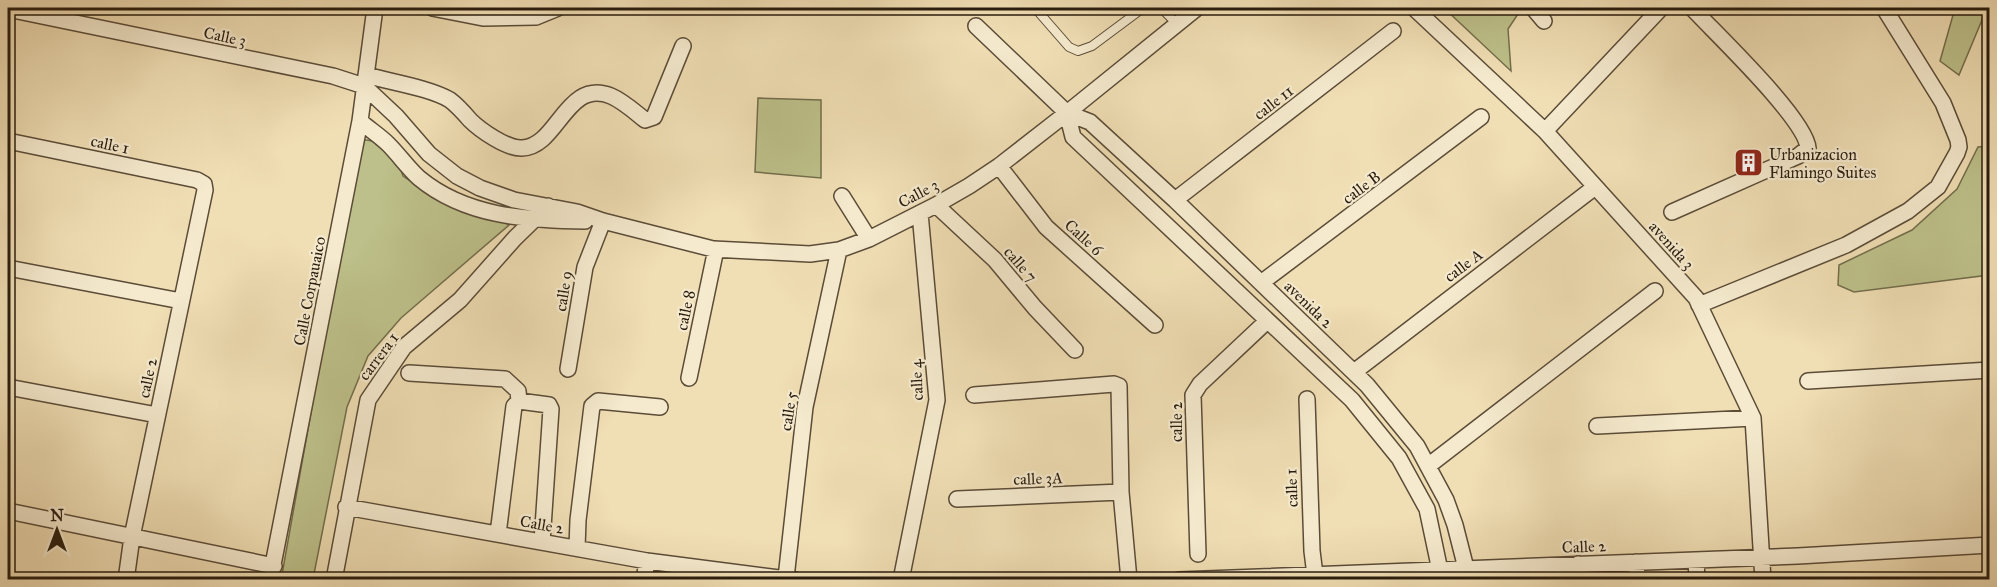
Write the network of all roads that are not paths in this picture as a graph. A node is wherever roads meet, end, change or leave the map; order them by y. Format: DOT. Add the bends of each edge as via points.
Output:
graph roads {
  1 [pos="375,8"];
  2 [pos="432,8"];
  3 [pos="558,8"];
  4 [pos="1035,8"];
  5 [pos="1143,8"];
  6 [pos="1161,8"];
  7 [pos="1414,8"];
  8 [pos="1533,8"];
  9 [pos="1661,8"];
  10 [pos="1692,8"];
  11 [pos="1884,8"];
  12 [pos="8,9"];
  13 [pos="1185,13"];
  14 [pos="1544,21"];
  15 [pos="976,26"];
  16 [pos="1393,31"];
  17 [pos="683,46"];
  18 [pos="365,80"];
  19 [pos="1067,113"];
  20 [pos="1481,117"];
  21 [pos="360,121"];
  22 [pos="1545,131"];
  23 [pos="8,141"];
  24 [pos="999,166"];
  25 [pos="204,184"];
  26 [pos="1595,187"];
  27 [pos="842,196"];
  28 [pos="1175,200"];
  29 [pos="936,205"];
  30 [pos="548,206"];
  31 [pos="1672,212"];
  32 [pos="920,213"];
  33 [pos="534,220"];
  34 [pos="603,221"];
  35 [pos="869,239"];
  36 [pos="716,249"];
  37 [pos="839,250"];
  38 [pos="8,268"];
  39 [pos="1261,284"];
  40 [pos="1655,291"];
  41 [pos="181,301"];
  42 [pos="1699,305"];
  43 [pos="1267,321"];
  44 [pos="1155,326"];
  45 [pos="1075,350"];
  46 [pos="568,369"];
  47 [pos="1989,370"];
  48 [pos="1353,372"];
  49 [pos="409,373"];
  50 [pos="689,378"];
  51 [pos="1808,381"];
  52 [pos="8,387"];
  53 [pos="974,395"];
  54 [pos="1307,399"];
  55 [pos="519,401"];
  56 [pos="660,407"];
  57 [pos="157,415"];
  58 [pos="1753,418"];
  59 [pos="1597,426"];
  60 [pos="1428,466"];
  61 [pos="1121,492"];
  62 [pos="957,499"];
  63 [pos="346,507"];
  64 [pos="8,511"];
  65 [pos="498,534"];
  66 [pos="132,537"];
  67 [pos="542,542"];
  68 [pos="1989,545"];
  69 [pos="577,548"];
  70 [pos="1198,554"];
  71 [pos="1762,556"];
  72 [pos="1696,560"];
  73 [pos="648,561"];
  74 [pos="1636,562"];
  75 [pos="1520,572"];
  76 [pos="1578,572"];
  77 [pos="272,573"];
  78 [pos="1468,573"];
  79 [pos="1441,574"];
  80 [pos="731,575"];
  81 [pos="1315,575"];
  82 [pos="1235,578"];
  83 [pos="126,579"];
  84 [pos="334,579"];
  85 [pos="644,579"];
  86 [pos="790,579"];
  87 [pos="901,579"];
  88 [pos="1129,579"];
  89 [pos="1179,579"];
  90 [pos="1637,579"];
  91 [pos="1697,579"];
  92 [pos="1763,579"];
  1 -- 18 [label="street, Calle Corpauaico"];
  2 -- 3 [label="street" via="483,18 536,17"];
  4 -- 5 [label="lane" via="1069,47 1082,51"];
  6 -- 13 [label="lane"];
  7 -- 22 [label="street, avenida 3"];
  8 -- 14 [label="street"];
  9 -- 22 [label="street"];
  10 -- 31 [label="street" via="1790,112 1808,148"];
  11 -- 42 [label="street" via="1943,103 1958,140 1957,153 1938,187 1908,211 1846,244"];
  12 -- 18 [label="street, Calle 3"];
  13 -- 19 [label="street, Calle 3"];
  15 -- 19 [label="street"];
  16 -- 28 [label="street, calle 11"];
  17 -- 18 [label="street, Calle 3" via="654,117 645,120 613,97 592,94 573,103 538,142 526,148 510,146 492,136 439,95"];
  18 -- 21 [label="street, Calle Corpauaico"];
  18 -- 30 [label="street" via="429,154 457,176 514,200"];
  19 -- 24 [label="street, Calle 3"];
  19 -- 28 [label="street, avenida 2" via="1090,122"];
  19 -- 43 [label="street" via="1073,137"];
  20 -- 39 [label="street, calle B"];
  21 -- 33 [label="street" via="433,189 483,210"];
  21 -- 77 [label="street, Calle Corpauaico"];
  22 -- 26 [label="street, avenida 3"];
  23 -- 25 [label="street, calle 1"];
  24 -- 29 [label="street, Calle 3"];
  24 -- 44 [label="street, Calle 6" via="1046,226"];
  25 -- 41 [label="street, calle 2"];
  26 -- 42 [label="street, avenida 3"];
  26 -- 48 [label="street, calle A"];
  27 -- 35 [label="street"];
  28 -- 39 [label="street, avenida 2"];
  29 -- 32 [label="street, Calle 3"];
  29 -- 45 [label="street, calle 7" via="994,260"];
  30 -- 33 [label="street, carrera 1"];
  30 -- 34 [label="street"];
  32 -- 35 [label="street, Calle 3"];
  32 -- 87 [label="street, calle 4" via="937,400"];
  33 -- 34 [label="street"];
  33 -- 63 [label="street, carrera 1" via="460,300 404,347 368,400"];
  34 -- 36 [label="street, Calle 3"];
  34 -- 46 [label="street, calle 9" via="585,267"];
  35 -- 37 [label="street, Calle 3"];
  36 -- 37 [label="street, Calle 3" via="810,254"];
  36 -- 50 [label="street, calle 8"];
  37 -- 86 [label="street, calle 5" via="805,407"];
  38 -- 41 [label="street"];
  39 -- 48 [label="street, avenida 2"];
  40 -- 60 [label="street"];
  41 -- 57 [label="street, calle 2"];
  42 -- 58 [label="street, avenida 3"];
  43 -- 70 [label="street, calle 2" via="1193,395"];
  43 -- 79 [label="street" via="1352,400 1399,458 1426,509"];
  47 -- 51 [label="street"];
  48 -- 60 [label="street, avenida 2" via="1417,446"];
  49 -- 55 [label="street" via="505,379 518,391"];
  52 -- 57 [label="street"];
  53 -- 61 [label="street" via="1119,386"];
  54 -- 81 [label="street, calle 1"];
  55 -- 65 [label="street" via="514,406"];
  55 -- 67 [label="street" via="543,403 551,409"];
  56 -- 69 [label="street" via="598,401 592,406"];
  57 -- 66 [label="street, calle 2"];
  58 -- 59 [label="street"];
  58 -- 71 [label="street, avenida 3"];
  60 -- 78 [label="street, avenida 2" via="1446,500"];
  61 -- 62 [label="street, calle 3A"];
  61 -- 88 [label="street"];
  63 -- 65 [label="street, Calle 2"];
  63 -- 84 [label="street, carrera 1"];
  64 -- 66 [label="street"];
  65 -- 67 [label="street, Calle 2"];
  66 -- 77 [label="street"];
  66 -- 83 [label="street, calle 2"];
  67 -- 69 [label="street, Calle 2"];
  68 -- 71 [label="street, Calle 2"];
  69 -- 73 [label="street, Calle 2"];
  71 -- 72 [label="street, Calle 2"];
  71 -- 92 [label="street, avenida 3"];
  72 -- 74 [label="street, Calle 2"];
  72 -- 91 [label="street"];
  73 -- 80 [label="street, Calle 2"];
  73 -- 85 [label="street"];
  74 -- 76 [label="street, Calle 2"];
  74 -- 90 [label="street"];
  75 -- 76 [label="street, Calle 2"];
  75 -- 78 [label="street, Calle 2"];
  78 -- 79 [label="street, Calle 2"];
  79 -- 81 [label="street, Calle 2"];
  80 -- 86 [label="street, Calle 2"];
  81 -- 82 [label="street, Calle 2"];
  82 -- 89 [label="street, Calle 2"];
}
